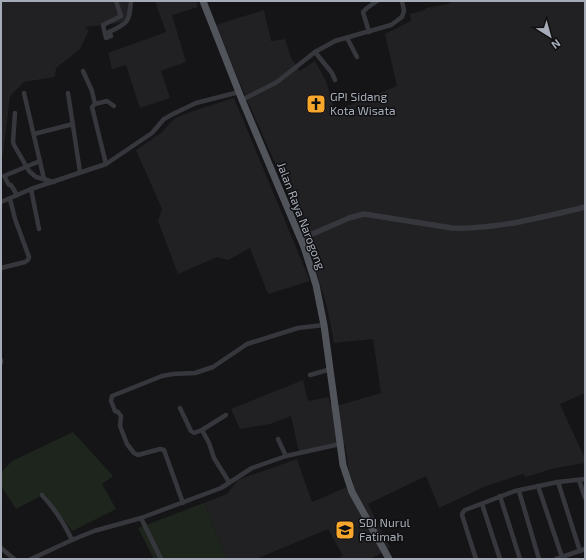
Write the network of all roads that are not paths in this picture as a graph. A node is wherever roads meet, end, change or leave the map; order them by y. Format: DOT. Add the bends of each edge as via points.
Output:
graph roads {
  1 [pos="116,1"];
  2 [pos="131,1"];
  3 [pos="203,1"];
  4 [pos="377,1"];
  5 [pos="402,1"];
  6 [pos="369,32"];
  7 [pos="347,38"];
  8 [pos="315,52"];
  9 [pos="357,57"];
  10 [pos="83,71"];
  11 [pos="335,80"];
  12 [pos="239,92"];
  13 [pos="24,93"];
  14 [pos="68,93"];
  15 [pos="242,100"];
  16 [pos="95,104"];
  17 [pos="114,106"];
  18 [pos="15,113"];
  19 [pos="74,124"];
  20 [pos="34,134"];
  21 [pos="40,161"];
  22 [pos="106,164"];
  23 [pos="26,166"];
  24 [pos="80,172"];
  25 [pos="44,179"];
  26 [pos="54,182"];
  27 [pos="31,189"];
  28 [pos="16,195"];
  29 [pos="10,199"];
  30 [pos="1,202"];
  31 [pos="585,207"];
  32 [pos="39,229"];
  33 [pos="301,239"];
  34 [pos="1,268"];
  35 [pos="324,325"];
  36 [pos="331,370"];
  37 [pos="310,375"];
  38 [pos="180,408"];
  39 [pos="226,415"];
  40 [pos="202,430"];
  41 [pos="278,439"];
  42 [pos="340,444"];
  43 [pos="286,456"];
  44 [pos="585,479"];
  45 [pos="579,480"];
  46 [pos="229,482"];
  47 [pos="558,482"];
  48 [pos="538,486"];
  49 [pos="519,491"];
  50 [pos="42,495"];
  51 [pos="500,496"];
  52 [pos="585,498"];
  53 [pos="183,503"];
  54 [pos="482,504"];
  55 [pos="141,518"];
  56 [pos="72,540"];
  57 [pos="1,548"];
  58 [pos="583,550"];
  59 [pos="562,557"];
  60 [pos="14,559"];
  61 [pos="31,559"];
  62 [pos="161,559"];
  63 [pos="389,559"];
  64 [pos="476,559"];
  65 [pos="500,559"];
  66 [pos="520,559"];
  67 [pos="540,559"];
  68 [pos="556,559"];
  1 -- 2 [label="street" via="121,16 103,25 106,38 111,36 109,32 123,26 129,18"];
  3 -- 12 [label="main road, Jalan Raya Narogong"];
  4 -- 6 [label="street" via="363,12"];
  5 -- 6 [label="street" via="402,17 391,25"];
  6 -- 7 [label="street"];
  7 -- 8 [label="street" via="335,41"];
  7 -- 9 [label="street"];
  8 -- 11 [label="street"];
  8 -- 15 [label="street" via="277,82"];
  10 -- 16 [label="street"];
  12 -- 15 [label="main road, Jalan Raya Narogong"];
  12 -- 22 [label="street" via="196,103 173,114 164,119 152,133"];
  13 -- 20 [label="street"];
  14 -- 19 [label="street"];
  15 -- 33 [label="main road, Jalan Raya Narogong"];
  16 -- 17 [label="street" via="108,101"];
  16 -- 22 [label="street" via="91,109"];
  18 -- 23 [label="street" via="13,142"];
  19 -- 20 [label="street"];
  19 -- 24 [label="street"];
  20 -- 21 [label="street"];
  21 -- 23 [label="street"];
  21 -- 25 [label="street"];
  22 -- 24 [label="street"];
  23 -- 25 [label="street" via="36,177"];
  23 -- 28 [label="street" via="4,176"];
  24 -- 26 [label="street"];
  25 -- 26 [label="street"];
  26 -- 27 [label="street"];
  27 -- 28 [label="street"];
  27 -- 32 [label="street"];
  28 -- 29 [label="street"];
  29 -- 30 [label="street"];
  29 -- 34 [label="street" via="29,257 25,262"];
  31 -- 33 [label="street" via="550,216 465,229 364,214"];
  33 -- 35 [label="main road, Jalan Raya Narogong" via="316,285"];
  35 -- 36 [label="main road, Jalan Raya Narogong"];
  35 -- 53 [label="street" via="298,328 246,344 213,367 195,373 162,376 112,396 111,401 120,416 120,426 127,444 138,455 164,450"];
  36 -- 37 [label="street"];
  36 -- 42 [label="main road, Jalan Raya Narogong"];
  38 -- 40 [label="street" via="191,431 194,433"];
  39 -- 40 [label="street"];
  40 -- 46 [label="street" via="214,458"];
  41 -- 43 [label="street"];
  42 -- 43 [label="street"];
  42 -- 63 [label="main road, Jalan Raya Narogong" via="349,486"];
  43 -- 46 [label="street" via="252,468"];
  44 -- 45 [label="street"];
  45 -- 47 [label="street"];
  45 -- 52 [label="street"];
  46 -- 53 [label="street" via="221,488"];
  47 -- 48 [label="street"];
  47 -- 58 [label="street"];
  48 -- 49 [label="street"];
  48 -- 59 [label="street"];
  49 -- 51 [label="street"];
  49 -- 67 [label="street"];
  50 -- 56 [label="street" via="63,522"];
  51 -- 54 [label="street"];
  51 -- 66 [label="street"];
  53 -- 55 [label="street"];
  54 -- 64 [label="street" via="465,510 462,515"];
  54 -- 65 [label="street"];
  55 -- 56 [label="street"];
  55 -- 62 [label="street"];
  56 -- 61 [label="street"];
  57 -- 60 [label="street"];
  58 -- 59 [label="street"];
  59 -- 68 [label="street"];
}
